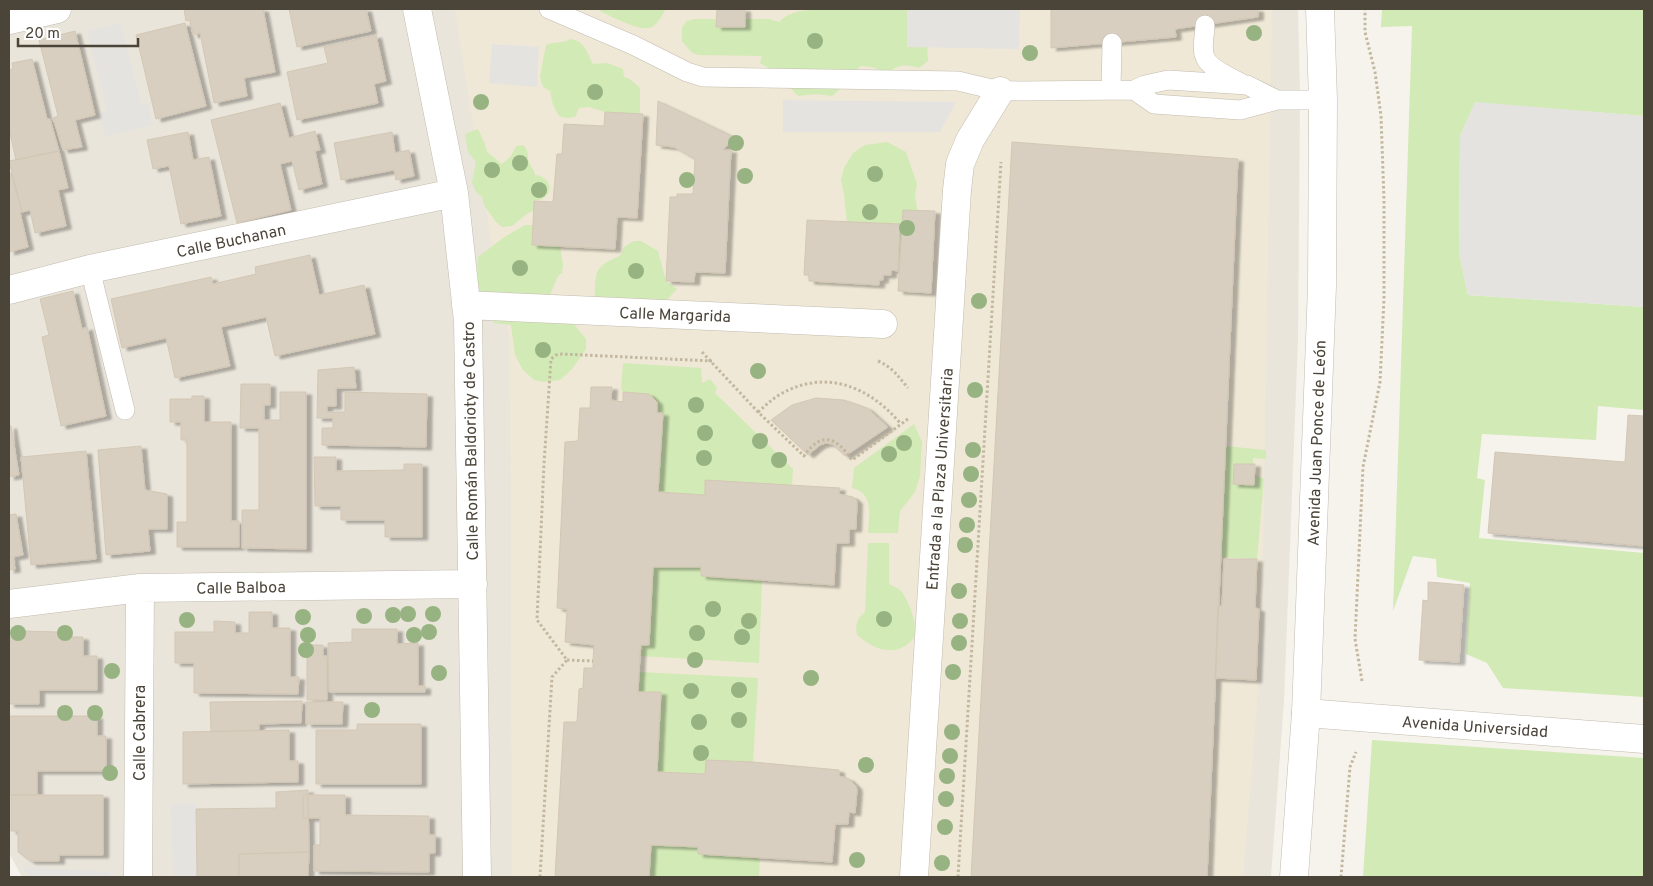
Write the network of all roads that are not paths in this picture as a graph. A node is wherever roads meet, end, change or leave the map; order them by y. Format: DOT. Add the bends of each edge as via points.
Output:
graph roads {
  1 [pos="57,9"];
  2 [pos="417,9"];
  3 [pos="549,9"];
  4 [pos="1320,9"];
  5 [pos="9,20"];
  6 [pos="1206,25"];
  7 [pos="1112,43"];
  8 [pos="1247,85"];
  9 [pos="1111,90"];
  10 [pos="1134,90"];
  11 [pos="1000,91"];
  12 [pos="1277,100"];
  13 [pos="1323,100"];
  14 [pos="454,193"];
  15 [pos="90,269"];
  16 [pos="9,290"];
  17 [pos="466,305"];
  18 [pos="883,324"];
  19 [pos="125,410"];
  20 [pos="473,584"];
  21 [pos="140,588"];
  22 [pos="9,604"];
  23 [pos="1306,713"];
  24 [pos="1644,739"];
  25 [pos="138,877"];
  26 [pos="477,877"];
  27 [pos="914,877"];
  28 [pos="1294,877"];
  1 -- 5 [label="street"];
  2 -- 14 [label="street, Calle Román Baldorioty de Castro"];
  3 -- 11 [label="lane" via="687,72 703,76 958,80"];
  4 -- 13 [label="street, Avenida Juan Ponce de León"];
  6 -- 8 [label="lane" via="1205,59 1218,70"];
  7 -- 9 [label="lane"];
  8 -- 10 [label="lane" via="1168,80 1145,84"];
  8 -- 12 [label="lane"];
  9 -- 10 [label="lane"];
  9 -- 11 [label="lane"];
  10 -- 12 [label="lane" via="1154,104 1173,106 1240,110"];
  11 -- 27 [label="street, Entrada a la Plaza Universitaria" via="970,140 960,164 957,190 934,402"];
  12 -- 13 [label="lane"];
  13 -- 23 [label="street, Avenida Juan Ponce de León" via="1322,286"];
  14 -- 15 [label="street, Calle Buchanan"];
  14 -- 17 [label="street, Calle Román Baldorioty de Castro"];
  15 -- 16 [label="street, Calle Buchanan"];
  15 -- 19 [label="lane"];
  17 -- 18 [label="street, Calle Margarida"];
  17 -- 20 [label="street, Calle Román Baldorioty de Castro"];
  20 -- 21 [label="street, Calle Balboa"];
  20 -- 26 [label="street, Calle Román Baldorioty de Castro"];
  21 -- 22 [label="street, Calle Balboa"];
  21 -- 25 [label="street, Calle Cabrera"];
  23 -- 24 [label="street, Avenida Universidad"];
  23 -- 28 [label="street, Avenida Juan Ponce de León"];
}
